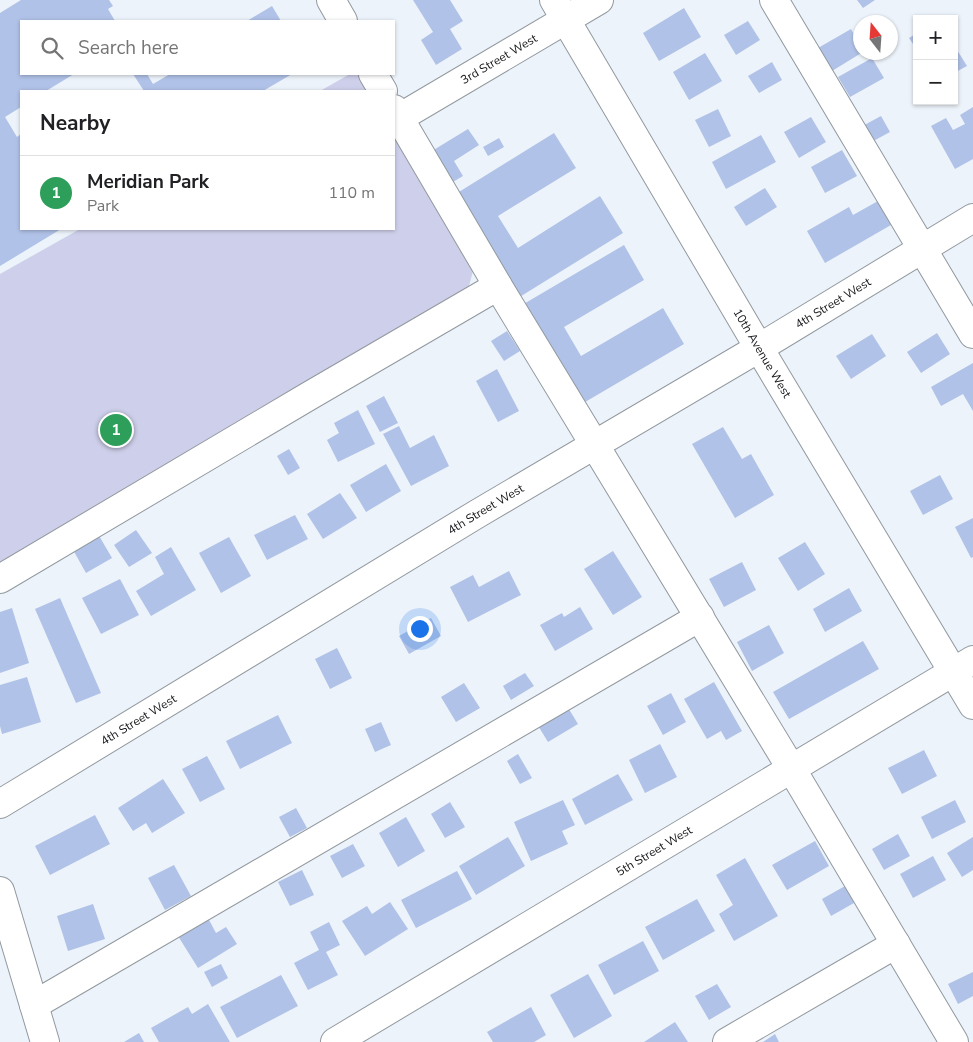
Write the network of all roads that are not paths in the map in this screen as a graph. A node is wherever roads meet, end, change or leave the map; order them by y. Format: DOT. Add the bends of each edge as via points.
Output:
graph roads {
  1 [pos="331,0"];
  2 [pos="599,0"];
  3 [pos="774,0"];
  4 [pos="560,10"];
  5 [pos="342,20"];
  6 [pos="374,75"];
  7 [pos="382,90"];
  8 [pos="396,114"];
  9 [pos="973,218"];
  10 [pos="923,249"];
  11 [pos="498,286"];
  12 [pos="973,334"];
  13 [pos="759,348"];
  14 [pos="595,445"];
  15 [pos="0,579"];
  16 [pos="700,617"];
  17 [pos="963,666"];
  18 [pos="973,705"];
  19 [pos="791,768"];
  20 [pos="0,804"];
  21 [pos="0,891"];
  22 [pos="896,944"];
  23 [pos="34,1005"];
  24 [pos="45,1042"];
  25 [pos="335,1042"];
  26 [pos="727,1042"];
  27 [pos="954,1042"];
  1 -- 5 [label="street"];
  2 -- 4 [label="street, 3rd Street West"];
  3 -- 10 [label="street"];
  4 -- 8 [label="street, 3rd Street West"];
  4 -- 13 [label="street, 10th Avenue West"];
  6 -- 7 [label="street"];
  8 -- 11 [label="street"];
  9 -- 10 [label="street, 4th Street West"];
  10 -- 12 [label="street"];
  10 -- 13 [label="street, 4th Street West"];
  11 -- 14 [label="street"];
  11 -- 15 [label="street"];
  13 -- 14 [label="street, 4th Street West"];
  13 -- 17 [label="street, 10th Avenue West"];
  14 -- 16 [label="street"];
  14 -- 20 [label="street, 4th Street West"];
  16 -- 19 [label="street"];
  16 -- 23 [label="street"];
  17 -- 18 [label="street, 10th Avenue West"];
  17 -- 19 [label="street, 5th Street West"];
  19 -- 22 [label="street"];
  19 -- 25 [label="street, 5th Street West"];
  21 -- 23 [label="street"];
  22 -- 26 [label="street"];
  22 -- 27 [label="street"];
  23 -- 24 [label="street"];
}
